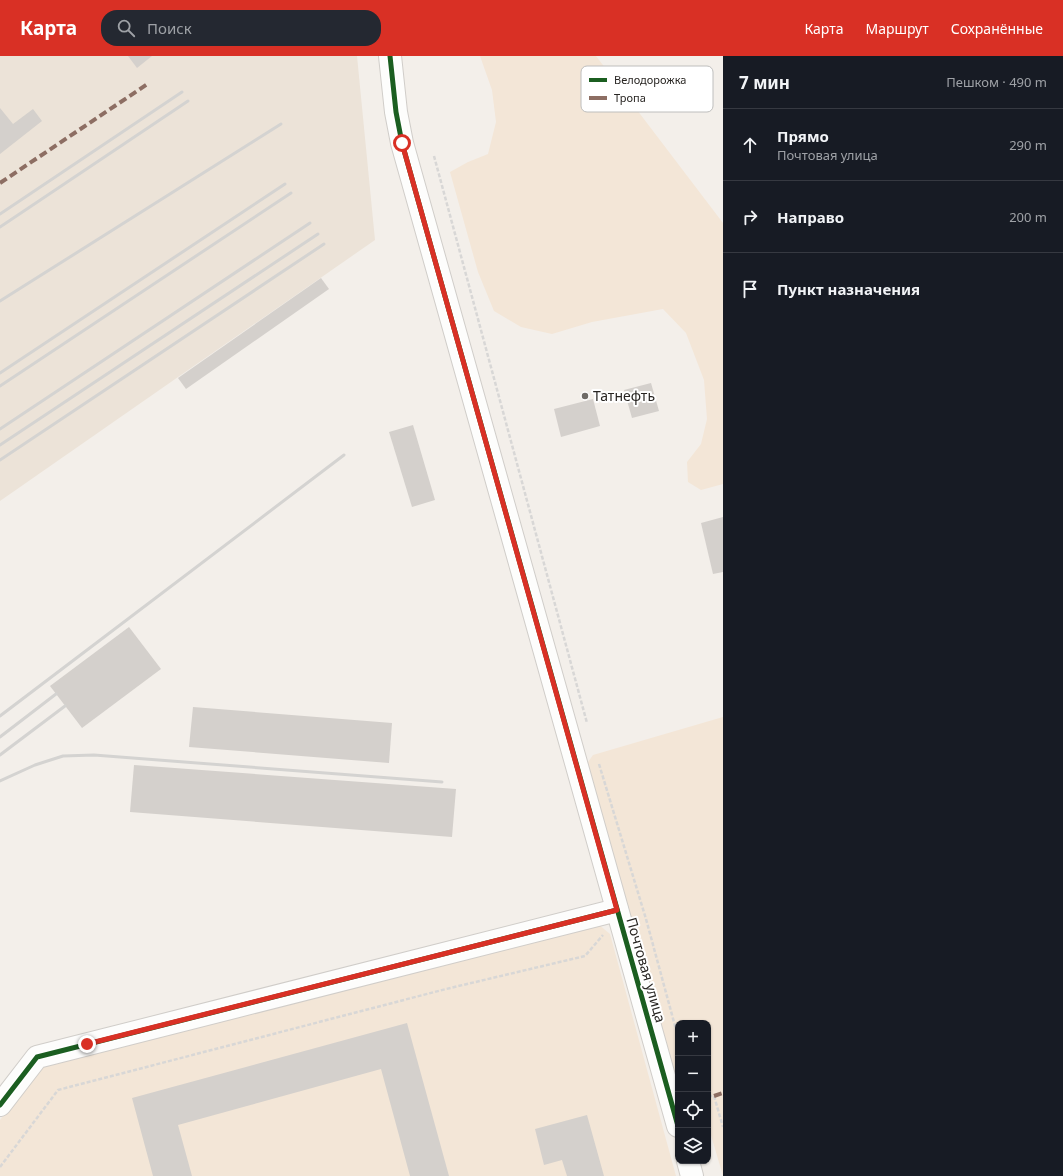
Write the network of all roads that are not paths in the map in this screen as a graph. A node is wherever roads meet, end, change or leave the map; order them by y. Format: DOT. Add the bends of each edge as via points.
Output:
graph roads {
  1 [pos="390,56"];
  2 [pos="617,910"];
  3 [pos="0,1106"];
  4 [pos="675,1115"];
  5 [pos="689,1164"];
  6 [pos="692,1176"];
  1 -- 2 [label="street, Почтовая улица" via="402,143"];
  2 -- 3 [label="street" via="37,1057"];
  2 -- 4 [label="street, Почтовая улица"];
  5 -- 6 [label="street"];
}
